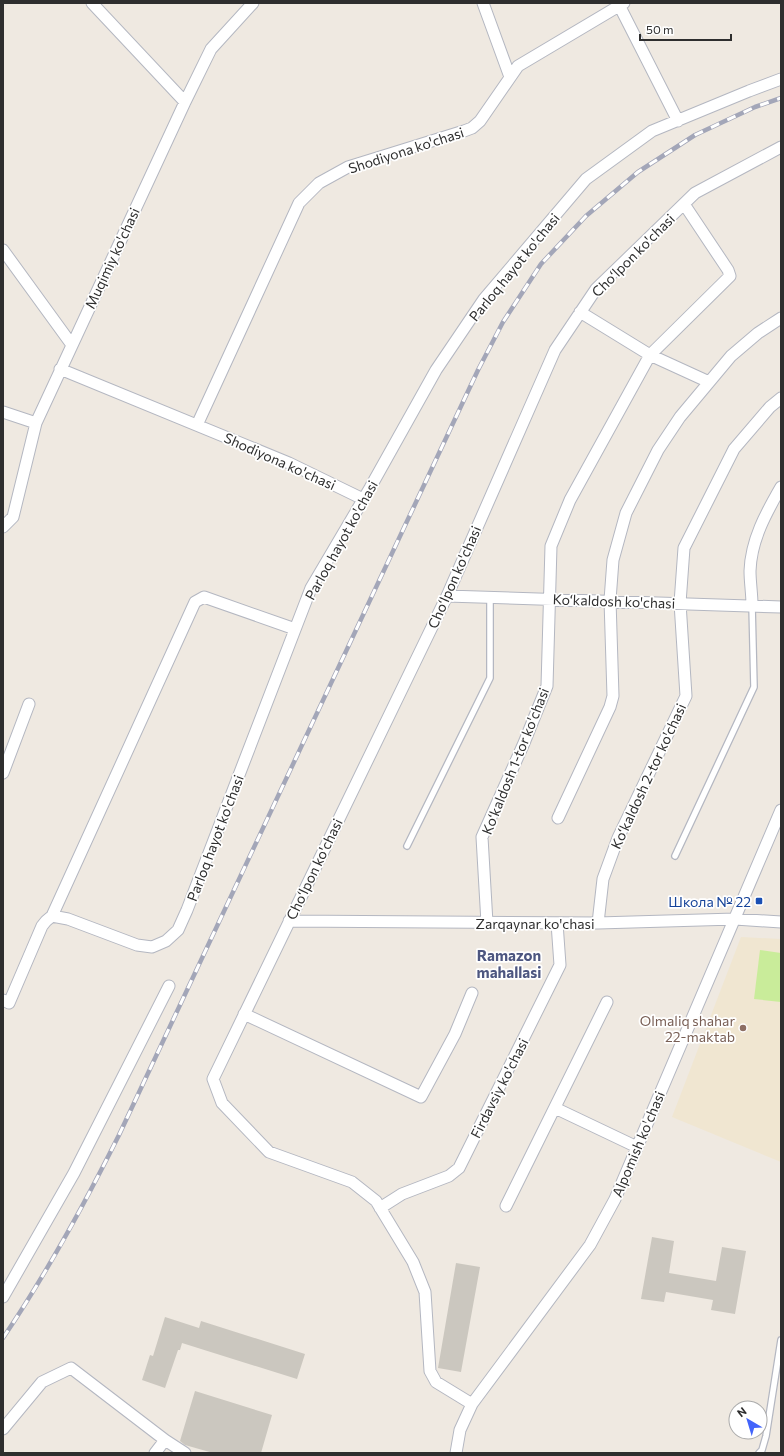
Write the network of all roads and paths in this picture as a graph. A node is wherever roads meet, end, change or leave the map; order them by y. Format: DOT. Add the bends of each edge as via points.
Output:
graph roads {
  1 [pos="92,3"];
  2 [pos="253,3"];
  3 [pos="483,3"];
  4 [pos="622,4"];
  5 [pos="510,77"];
  6 [pos="781,79"];
  7 [pos="185,102"];
  8 [pos="678,121"];
  9 [pos="781,147"];
  10 [pos="684,204"];
  11 [pos="3,250"];
  12 [pos="580,312"];
  13 [pos="781,318"];
  14 [pos="72,345"];
  15 [pos="650,355"];
  16 [pos="60,369"];
  17 [pos="709,382"];
  18 [pos="781,398"];
  19 [pos="3,412"];
  20 [pos="36,423"];
  21 [pos="197,425"];
  22 [pos="781,487"];
  23 [pos="363,499"];
  24 [pos="3,527"];
  25 [pos="447,596"];
  26 [pos="490,597"];
  27 [pos="549,599"];
  28 [pos="610,600"];
  29 [pos="680,603"];
  30 [pos="752,605"];
  31 [pos="781,607"];
  32 [pos="295,629"];
  33 [pos="29,704"];
  34 [pos="3,773"];
  35 [pos="781,810"];
  36 [pos="558,818"];
  37 [pos="407,846"];
  38 [pos="675,856"];
  39 [pos="52,916"];
  40 [pos="734,919"];
  41 [pos="289,921"];
  42 [pos="781,922"];
  43 [pos="487,923"];
  44 [pos="557,923"];
  45 [pos="598,923"];
  46 [pos="169,986"];
  47 [pos="472,993"];
  48 [pos="6,1001"];
  49 [pos="607,1002"];
  50 [pos="244,1014"];
  51 [pos="555,1108"];
  52 [pos="637,1147"];
  53 [pos="506,1206"];
  54 [pos="380,1208"];
  55 [pos="3,1296"];
  56 [pos="781,1340"];
  57 [pos="472,1404"];
  58 [pos="3,1429"];
  59 [pos="165,1440"];
  60 [pos="155,1453"];
  61 [pos="185,1453"];
  62 [pos="456,1453"];
  63 [pos="759,1453"];
  1 -- 7 [label="street"];
  2 -- 7 [label="street, Muqimiy ko'chasi" via="211,50"];
  3 -- 5 [label="street"];
  4 -- 5 [label="street, Shodiyona ko'chasi" via="518,66"];
  4 -- 8 [label="street"];
  5 -- 21 [label="street, Shodiyona ko'chasi" via="480,121 472,128 348,167 319,183 299,203"];
  6 -- 8 [label="street, Parloq hayot ko'chasi"];
  7 -- 14 [label="street, Muqimiy ko'chasi"];
  8 -- 23 [label="street, Parloq hayot ko'chasi" via="652,131 586,179 484,299 436,370"];
  9 -- 10 [label="street, Cho‘lpon ko'chasi" via="695,194"];
  10 -- 12 [label="street, Cho‘lpon ko'chasi" via="596,289"];
  10 -- 15 [label="street, Ko‘kaldosh 1-tor ko'chasi" via="730,276"];
  11 -- 14 [label="street"];
  12 -- 15 [label="street"];
  12 -- 25 [label="street, Cho‘lpon ko'chasi" via="555,350"];
  13 -- 17 [label="street" via="731,356"];
  14 -- 16 [label="street, Muqimiy ko'chasi"];
  15 -- 17 [label="street"];
  15 -- 27 [label="street, Ko‘kaldosh 1-tor ko'chasi" via="570,500 552,546"];
  16 -- 20 [label="street, Muqimiy ko'chasi"];
  16 -- 21 [label="street, Shodiyona ko'chasi"];
  17 -- 28 [label="street" via="680,417 658,450 626,513 613,560"];
  18 -- 29 [label="street, Ko‘kaldosh 2-tor ko'chasi" via="734,449 684,548"];
  19 -- 20 [label="street"];
  20 -- 24 [label="street, Muqimiy ko'chasi" via="13,517"];
  21 -- 23 [label="street, Shodiyona ko'chasi" via="289,462"];
  22 -- 30 [label="street" via="767,511 754,545 750,571"];
  23 -- 32 [label="street, Parloq hayot ko'chasi" via="311,588"];
  25 -- 26 [label="street, Ko‘kaldosh ko'chasi"];
  25 -- 41 [label="street, Cho‘lpon ko'chasi"];
  26 -- 27 [label="street, Ko‘kaldosh ko'chasi"];
  26 -- 37 [label="lane" via="490,678"];
  27 -- 28 [label="street, Ko‘kaldosh ko'chasi"];
  27 -- 43 [label="street, Ko‘kaldosh 1-tor ko'chasi" via="547,686 482,837"];
  28 -- 29 [label="street, Ko‘kaldosh ko'chasi"];
  28 -- 36 [label="street" via="613,696"];
  29 -- 30 [label="street, Ko‘kaldosh ko'chasi"];
  29 -- 45 [label="street, Ko‘kaldosh 2-tor ko'chasi" via="686,696 618,838 603,879"];
  30 -- 31 [label="street, Ko‘kaldosh ko'chasi"];
  30 -- 38 [label="lane" via="754,687"];
  32 -- 39 [label="street" via="204,597 195,602"];
  32 -- 39 [label="street, Parloq hayot ko'chasi" via="178,930 166,941 152,947 137,946 68,919"];
  33 -- 34 [label="street"];
  35 -- 40 [label="street, Alpomish ko'chasi"];
  39 -- 48 [label="street" via="42,926"];
  40 -- 42 [label="street, Zarqaynar ko'chasi"];
  40 -- 45 [label="street, Zarqaynar ko'chasi"];
  40 -- 52 [label="street, Alpomish ko'chasi"];
  41 -- 43 [label="street, Zarqaynar ko'chasi"];
  41 -- 50 [label="street, Cho‘lpon ko'chasi"];
  43 -- 44 [label="street, Zarqaynar ko'chasi"];
  44 -- 45 [label="street, Zarqaynar ko'chasi"];
  44 -- 54 [label="street, Firdavsiy ko'chasi" via="560,965 459,1168 450,1176 402,1194"];
  46 -- 55 [label="street" via="74,1173"];
  47 -- 50 [label="street" via="455,1034 421,1097"];
  49 -- 51 [label="street"];
  50 -- 54 [label="street, Cho‘lpon ko'chasi" via="213,1079 222,1103 269,1152 352,1182 376,1201"];
  51 -- 52 [label="street"];
  51 -- 53 [label="street"];
  52 -- 57 [label="street, Alpomish ko'chasi" via="615,1199 590,1245"];
  54 -- 57 [label="street" via="413,1262 425,1292 430,1371 436,1382"];
  56 -- 63 [label="lane" via="766,1436"];
  57 -- 62 [label="street, Alpomish ko'chasi" via="460,1430"];
  58 -- 59 [label="street" via="42,1382 72,1368"];
  59 -- 60 [label="street"];
  59 -- 61 [label="street"];
}
